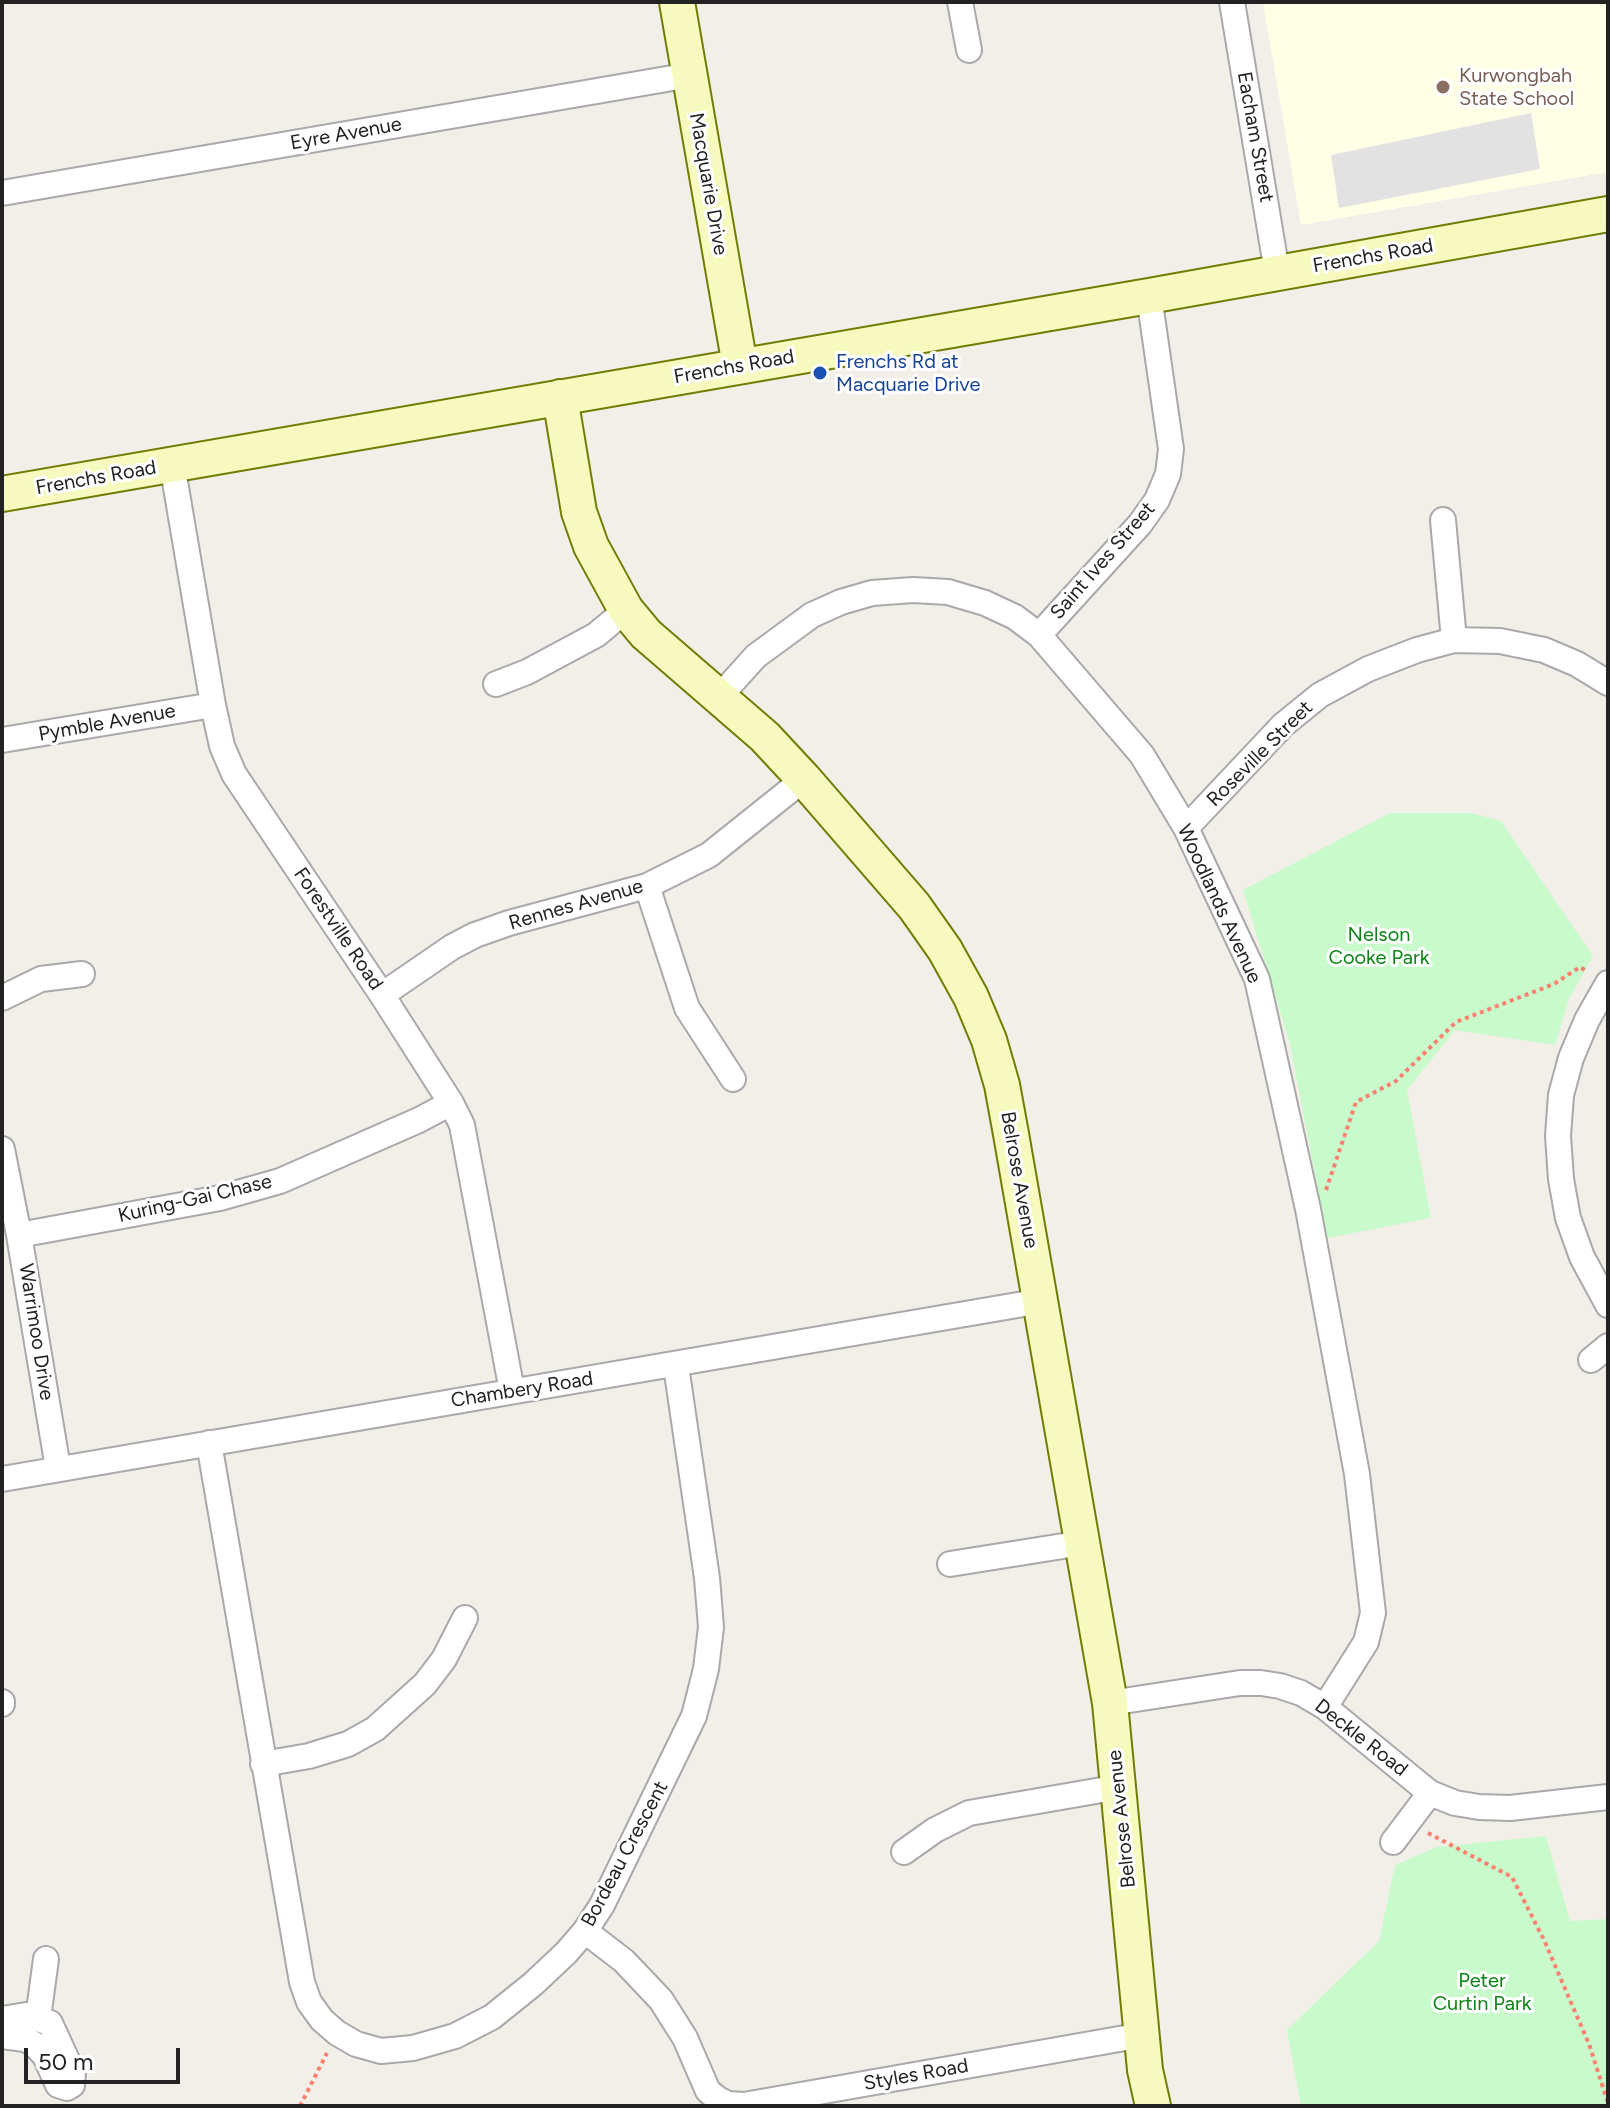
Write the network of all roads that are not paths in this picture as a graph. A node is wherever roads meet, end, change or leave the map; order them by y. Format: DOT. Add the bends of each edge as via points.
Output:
graph roads {
  1 [pos="677,2"];
  2 [pos="960,2"];
  3 [pos="1232,2"];
  4 [pos="969,50"];
  5 [pos="690,75"];
  6 [pos="2,193"];
  7 [pos="1608,214"];
  8 [pos="1277,272"];
  9 [pos="1149,296"];
  10 [pos="740,366"];
  11 [pos="560,397"];
  12 [pos="172,464"];
  13 [pos="2,494"];
  14 [pos="1443,520"];
  15 [pos="626,610"];
  16 [pos="1039,635"];
  17 [pos="1454,640"];
  18 [pos="1608,683"];
  19 [pos="496,684"];
  20 [pos="720,696"];
  21 [pos="213,705"];
  22 [pos="2,740"];
  23 [pos="804,779"];
  24 [pos="1186,828"];
  25 [pos="647,886"];
  26 [pos="82,974"];
  27 [pos="1601,979"];
  28 [pos="382,995"];
  29 [pos="2,998"];
  30 [pos="733,1079"];
  31 [pos="451,1103"];
  32 [pos="2,1149"];
  33 [pos="19,1235"];
  34 [pos="1041,1301"];
  35 [pos="1608,1305"];
  36 [pos="676,1366"];
  37 [pos="512,1391"];
  38 [pos="209,1443"];
  39 [pos="58,1468"];
  40 [pos="2,1479"];
  41 [pos="1082,1543"];
  42 [pos="950,1564"];
  43 [pos="465,1618"];
  44 [pos="1110,1703"];
  45 [pos="1325,1707"];
  46 [pos="263,1764"];
  47 [pos="1119,1787"];
  48 [pos="1430,1793"];
  49 [pos="1608,1797"];
  50 [pos="1393,1842"];
  51 [pos="904,1852"];
  52 [pos="585,1931"];
  53 [pos="46,1959"];
  54 [pos="38,2018"];
  55 [pos="2,2019"];
  56 [pos="1142,2035"];
  57 [pos="2,2036"];
  58 [pos="71,2097"];
  59 [pos="1153,2106"];
  1 -- 5 [label="street, Macquarie Drive"];
  2 -- 4 [label="street"];
  3 -- 8 [label="street, Eacham Street"];
  5 -- 6 [label="street, Eyre Avenue"];
  5 -- 10 [label="street, Macquarie Drive"];
  7 -- 8 [label="street, Frenchs Road"];
  8 -- 9 [label="street, Frenchs Road"];
  9 -- 10 [label="street, Frenchs Road"];
  9 -- 16 [label="street, Saint Ives Street" via="1171,449 1168,474 1140,524"];
  10 -- 11 [label="street, Frenchs Road"];
  11 -- 12 [label="street, Frenchs Road"];
  11 -- 15 [label="street, Belrose Avenue" via="579,512"];
  12 -- 13 [label="street, Frenchs Road"];
  12 -- 21 [label="street, Forestville Road"];
  14 -- 17 [label="street"];
  15 -- 19 [label="street" via="596,635"];
  15 -- 20 [label="street, Belrose Avenue" via="646,634"];
  16 -- 20 [label="street, Woodlands Avenue" via="1015,617 948,592 872,593 812,615 756,656"];
  16 -- 24 [label="street, Woodlands Avenue" via="1142,755"];
  17 -- 18 [label="street, Roseville Street" via="1500,641 1544,650"];
  17 -- 24 [label="street, Roseville Street" via="1368,669 1320,695 1283,725"];
  20 -- 23 [label="street, Belrose Avenue"];
  21 -- 22 [label="street, Pymble Avenue"];
  21 -- 28 [label="street, Forestville Road" via="234,774"];
  23 -- 25 [label="street, Rennes Avenue" via="709,855"];
  23 -- 34 [label="street, Belrose Avenue" via="914,906 971,997 1002,1085"];
  24 -- 45 [label="street, Woodlands Avenue" via="1257,979 1308,1209 1357,1474 1373,1613 1366,1642"];
  25 -- 28 [label="street, Rennes Avenue" via="475,935"];
  25 -- 30 [label="street" via="687,1008"];
  26 -- 29 [label="street" via="41,979"];
  27 -- 35 [label="street" via="1571,1058 1558,1136 1568,1218"];
  28 -- 31 [label="street, Forestville Road"];
  31 -- 33 [label="street, Kuring-Gai Chase" via="280,1181 220,1198"];
  31 -- 37 [label="street, Forestville Road" via="469,1151"];
  32 -- 33 [label="street, Warrimoo Drive"];
  33 -- 39 [label="street, Warrimoo Drive"];
  34 -- 36 [label="street, Chambery Road"];
  34 -- 41 [label="street, Belrose Avenue"];
  36 -- 37 [label="street, Chambery Road"];
  36 -- 52 [label="street, Bordeau Crescent" via="707,1578 711,1627 706,1669 679,1751"];
  37 -- 38 [label="street, Chambery Road"];
  38 -- 39 [label="street, Chambery Road"];
  38 -- 46 [label="street, Bordeau Crescent"];
  39 -- 40 [label="street, Chambery Road"];
  41 -- 42 [label="street"];
  41 -- 44 [label="street, Belrose Avenue"];
  43 -- 46 [label="street" via="425,1684 375,1729 348,1744"];
  44 -- 45 [label="street, Deckle Road" via="1261,1683 1301,1693"];
  44 -- 47 [label="street, Belrose Avenue"];
  45 -- 48 [label="street, Deckle Road"];
  46 -- 52 [label="street, Bordeau Crescent" via="302,1982 322,2020 356,2044 381,2051 455,2036 492,2017 533,1984"];
  47 -- 51 [label="street" via="969,1813"];
  47 -- 56 [label="street, Belrose Avenue"];
  48 -- 49 [label="street, Deckle Road" via="1455,1803 1510,1808"];
  48 -- 50 [label="street"];
  52 -- 56 [label="street, Styles Road" via="652,1989 685,2038 708,2091 728,2104"];
  53 -- 54 [label="street"];
  54 -- 55 [label="street"];
  54 -- 58 [label="street" via="50,2023 73,2073"];
  56 -- 59 [label="street, Belrose Avenue"];
  57 -- 58 [label="street" via="34,2044"];
}
